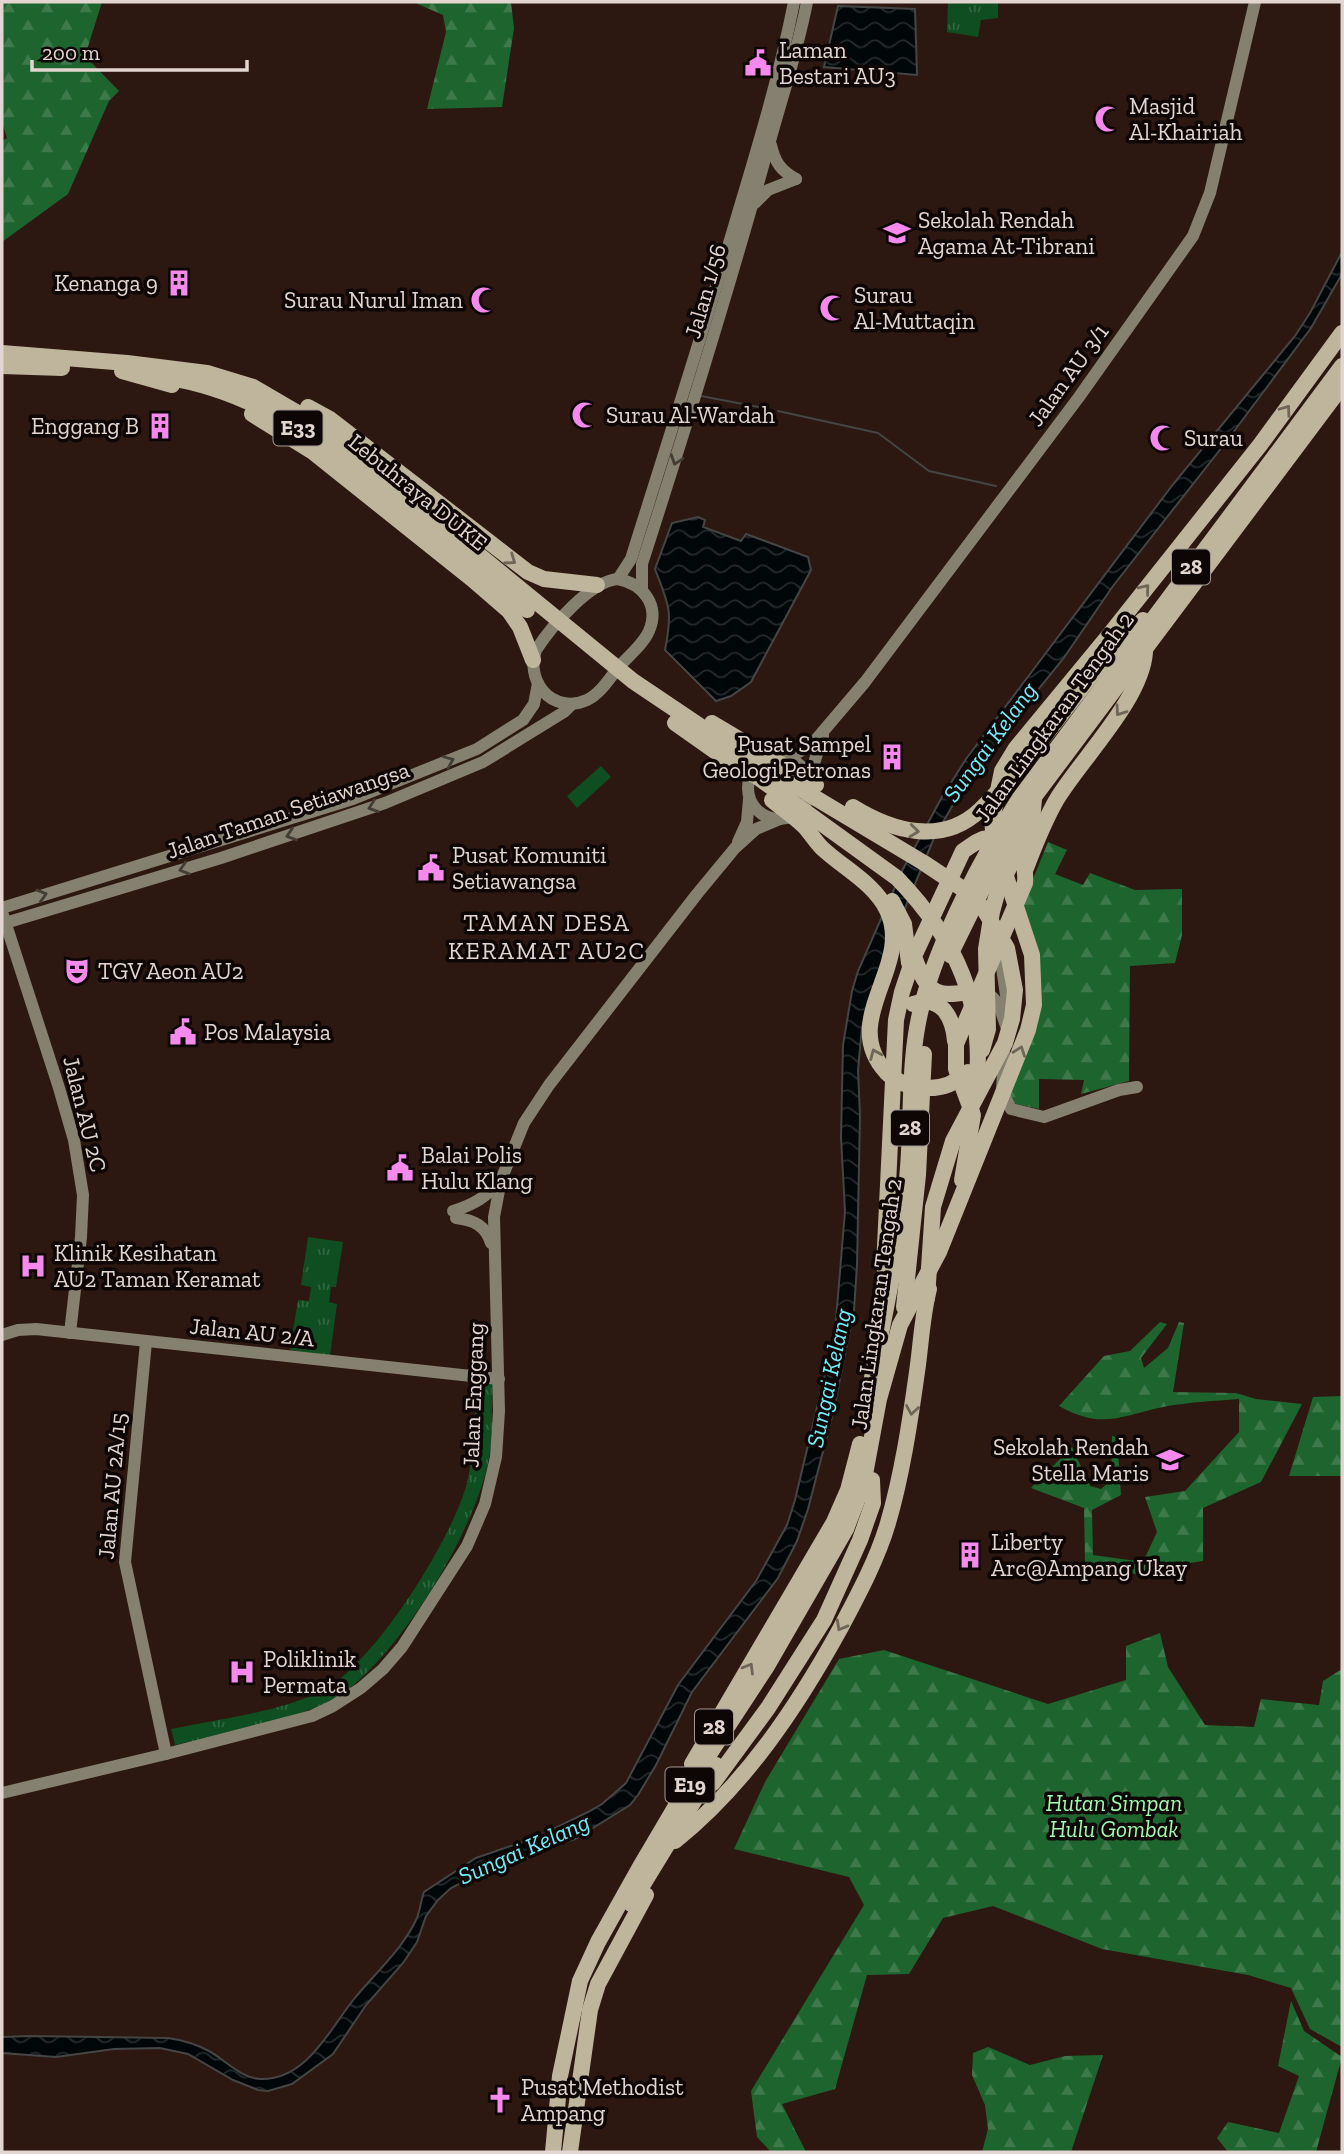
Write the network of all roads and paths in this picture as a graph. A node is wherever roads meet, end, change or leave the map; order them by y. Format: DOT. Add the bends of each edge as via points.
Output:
graph roads {
  1 [pos="794,2"];
  2 [pos="807,2"];
  3 [pos="1255,2"];
  4 [pos="770,141"];
  5 [pos="750,211"];
  6 [pos="1342,333"];
  7 [pos="2,353"];
  8 [pos="2,366"];
  9 [pos="1342,366"];
  10 [pos="122,370"];
  11 [pos="1342,386"];
  12 [pos="253,387"];
  13 [pos="618,579"];
  14 [pos="597,585"];
  15 [pos="642,590"];
  16 [pos="1172,592"];
  17 [pos="1145,650"];
  18 [pos="533,660"];
  19 [pos="538,683"];
  20 [pos="572,704"];
  21 [pos="680,714"];
  22 [pos="826,729"];
  23 [pos="719,754"];
  24 [pos="781,756"];
  25 [pos="1029,757"];
  26 [pos="811,785"];
  27 [pos="1009,785"];
  28 [pos="1034,797"];
  29 [pos="749,798"];
  30 [pos="1057,800"];
  31 [pos="785,818"];
  32 [pos="804,826"];
  33 [pos="735,848"];
  34 [pos="963,851"];
  35 [pos="885,857"];
  36 [pos="1026,869"];
  37 [pos="951,877"];
  38 [pos="926,883"];
  39 [pos="936,909"];
  40 [pos="34,914"];
  41 [pos="3,916"];
  42 [pos="2,939"];
  43 [pos="996,948"];
  44 [pos="15,952"];
  45 [pos="914,956"];
  46 [pos="977,990"];
  47 [pos="896,1020"];
  48 [pos="1008,1031"];
  49 [pos="915,1043"];
  50 [pos="956,1044"];
  51 [pos="1137,1087"];
  52 [pos="501,1180"];
  53 [pos="958,1205"];
  54 [pos="908,1212"];
  55 [pos="495,1257"];
  56 [pos="927,1298"];
  57 [pos="887,1301"];
  58 [pos="70,1333"];
  59 [pos="2,1335"];
  60 [pos="146,1342"];
  61 [pos="499,1379"];
  62 [pos="872,1479"];
  63 [pos="894,1495"];
  64 [pos="824,1620"];
  65 [pos="166,1754"];
  66 [pos="2,1793"];
  67 [pos="666,1848"];
  68 [pos="544,2152"];
  69 [pos="553,2152"];
  70 [pos="561,2152"];
  71 [pos="570,2152"];
  1 -- 13 [label="main road, Jalan 1/56" via="717,285 631,559"];
  2 -- 4 [label="main road, Jalan 1/56"];
  3 -- 22 [label="main road, Jalan AU 3/1" via="1210,193 1193,236 1079,397"];
  4 -- 5 [label="main road, Jalan 1/56"];
  4 -- 5 [label="main road" via="777,165 796,179 768,190"];
  5 -- 15 [label="main road, Jalan 1/56, one-way" via="642,564"];
  53 -- 6 [label="highway, one-way" via="1013,1072 1034,1005 1032,955 994,840 992,820 1002,771 1227,487"];
  7 -- 12 [label="highway, Lebuhraya DUKE / E33" via="208,373"];
  8 -- 10 [label="highway, Lebuhraya DUKE / E33"];
  9 -- 16 [label="highway, Jalan Lingkaran Tengah 2 / 28"];
  10 -- 18 [label="highway" via="223,400 313,452 509,611"];
  10 -- 23 [label="highway, Lebuhraya DUKE / E33" via="226,392 288,422 328,449 628,690"];
  11 -- 17 [label="highway, Jalan Lingkaran Tengah 2 / 28"];
  12 -- 14 [label="highway, one-way" via="279,392 330,419 528,572 544,579"];
  12 -- 21 [label="highway, Lebuhraya DUKE / E33" via="325,429 581,640"];
  13 -- 14 [label="main road"];
  13 -- 15 [label="main road"];
  14 -- 18 [label="main road" via="541,642"];
  15 -- 20 [label="main road, Jalan 1/56" via="652,613 646,636 594,696"];
  16 -- 25 [label="highway" via="1112,649"];
  16 -- 49 [label="highway, Jalan Lingkaran Tengah 2 / 28" via="998,832 929,979"];
  17 -- 28 [label="highway, Jalan Lingkaran Tengah 2 / 28"];
  17 -- 30 [label="highway, one-way" via="1134,691"];
  18 -- 19 [label="main road"];
  19 -- 20 [label="main road" via="549,697"];
  41 -- 19 [label="main road, Jalan Taman Setiawangsa, one-way" via="353,799 477,750 523,720 534,704"];
  20 -- 40 [label="main road, Jalan Taman Setiawangsa, one-way" via="483,762 384,803"];
  21 -- 25 [label="highway, one-way" via="702,717 863,814 905,831 924,833 963,823 980,811"];
  21 -- 56 [label="highway, Lebuhraya DUKE" via="956,884 984,908 1007,948 1015,990 1012,1020 1005,1043 953,1141 933,1207"];
  22 -- 24 [label="main road, Jalan AU 3/1" via="799,752"];
  22 -- 26 [label="main road, Jalan AU 3/1"];
  23 -- 32 [label="highway"];
  23 -- 53 [label="highway" via="897,878 950,946 970,995 979,1063"];
  24 -- 26 [label="main road" via="804,768"];
  24 -- 29 [label="main road" via="754,769"];
  25 -- 27 [label="highway"];
  26 -- 31 [label="main road" via="803,808"];
  26 -- 35 [label="highway" via="827,812"];
  27 -- 30 [label="highway" via="1010,808 1022,814"];
  27 -- 34 [label="highway"];
  28 -- 32 [label="highway, one-way" via="1032,822 992,912 986,948 988,1030 984,1048 965,1075 940,1087 898,1082 878,1063 869,1023 892,955 888,911"];
  28 -- 54 [label="highway, Jalan Lingkaran Tengah 2 / 28" via="1009,835 939,981 925,1047"];
  29 -- 31 [label="main road" via="761,814"];
  29 -- 33 [label="main road, Jalan Enggang" via="747,822"];
  30 -- 36 [label="highway"];
  31 -- 33 [label="main road, Jalan Enggang" via="756,829"];
  31 -- 35 [label="highway" via="815,817"];
  32 -- 49 [label="highway" via="854,862 885,889 895,905 908,940 905,1025"];
  33 -- 52 [label="main road, Jalan Enggang" via="539,1098 524,1122"];
  34 -- 36 [label="highway" via="979,840 1002,839 1014,846"];
  34 -- 37 [label="highway"];
  35 -- 38 [label="highway"];
  36 -- 43 [label="highway" via="1025,883"];
  37 -- 38 [label="highway"];
  37 -- 39 [label="highway"];
  38 -- 39 [label="highway"];
  39 -- 45 [label="highway"];
  40 -- 41 [label="main road, Jalan Taman Setiawangsa"];
  40 -- 44 [label="main road" via="18,931"];
  41 -- 44 [label="main road, Jalan AU 2C"];
  42 -- 44 [label="main road"];
  43 -- 46 [label="highway"];
  43 -- 48 [label="main road" via="1007,992"];
  44 -- 58 [label="main road, Jalan AU 2C" via="74,1140 83,1195"];
  45 -- 46 [label="highway" via="932,989 945,994"];
  45 -- 47 [label="highway"];
  46 -- 48 [label="main road" via="1000,1003"];
  46 -- 50 [label="highway"];
  47 -- 50 [label="highway" via="916,1002 929,1002 950,1017"];
  47 -- 57 [label="highway" via="883,1265"];
  48 -- 51 [label="main road" via="1001,1074 1002,1091 1011,1109 1044,1117"];
  49 -- 54 [label="highway, Jalan Lingkaran Tengah 2 / 28"];
  50 -- 56 [label="highway" via="956,1069 975,1121"];
  52 -- 55 [label="main road, Jalan Enggang" via="494,1217"];
  52 -- 55 [label="main road" via="455,1215 488,1233"];
  53 -- 69 [label="highway, E19" via="900,1325 879,1399 863,1485 846,1528 767,1666 647,1855 580,1981 560,2076"];
  54 -- 57 [label="highway, Jalan Lingkaran Tengah 2 / 28"];
  54 -- 62 [label="highway, Jalan Lingkaran Tengah 2 / 28" via="904,1304"];
  55 -- 61 [label="main road, Jalan Enggang"];
  56 -- 63 [label="highway, one-way" via="911,1415"];
  68 -- 57 [label="highway, Jalan Lingkaran Tengah 2 / 28, one-way" via="559,2028 575,1974 608,1906 834,1522 857,1458"];
  58 -- 59 [label="main road, Jalan AU 2/A" via="27,1329"];
  58 -- 60 [label="main road, Jalan AU 2/A"];
  60 -- 61 [label="main road, Jalan AU 2/A"];
  60 -- 65 [label="main road, Jalan AU 2A/15" via="125,1562"];
  61 -- 65 [label="main road, Jalan Enggang" via="496,1458 478,1525 419,1622 383,1669 352,1694 312,1716"];
  62 -- 64 [label="highway" via="873,1503"];
  62 -- 67 [label="highway, Jalan Lingkaran Tengah 2 / 28" via="841,1554"];
  63 -- 64 [label="highway" via="885,1505 844,1597"];
  63 -- 67 [label="highway, one-way" via="863,1587 788,1717 698,1822"];
  64 -- 71 [label="highway, E19" via="768,1708 692,1811 598,1984 582,2048"];
  65 -- 66 [label="main road, Jalan Enggang"];
  67 -- 70 [label="highway, Jalan Lingkaran Tengah 2 / 28" via="592,1974 570,2066"];
}
